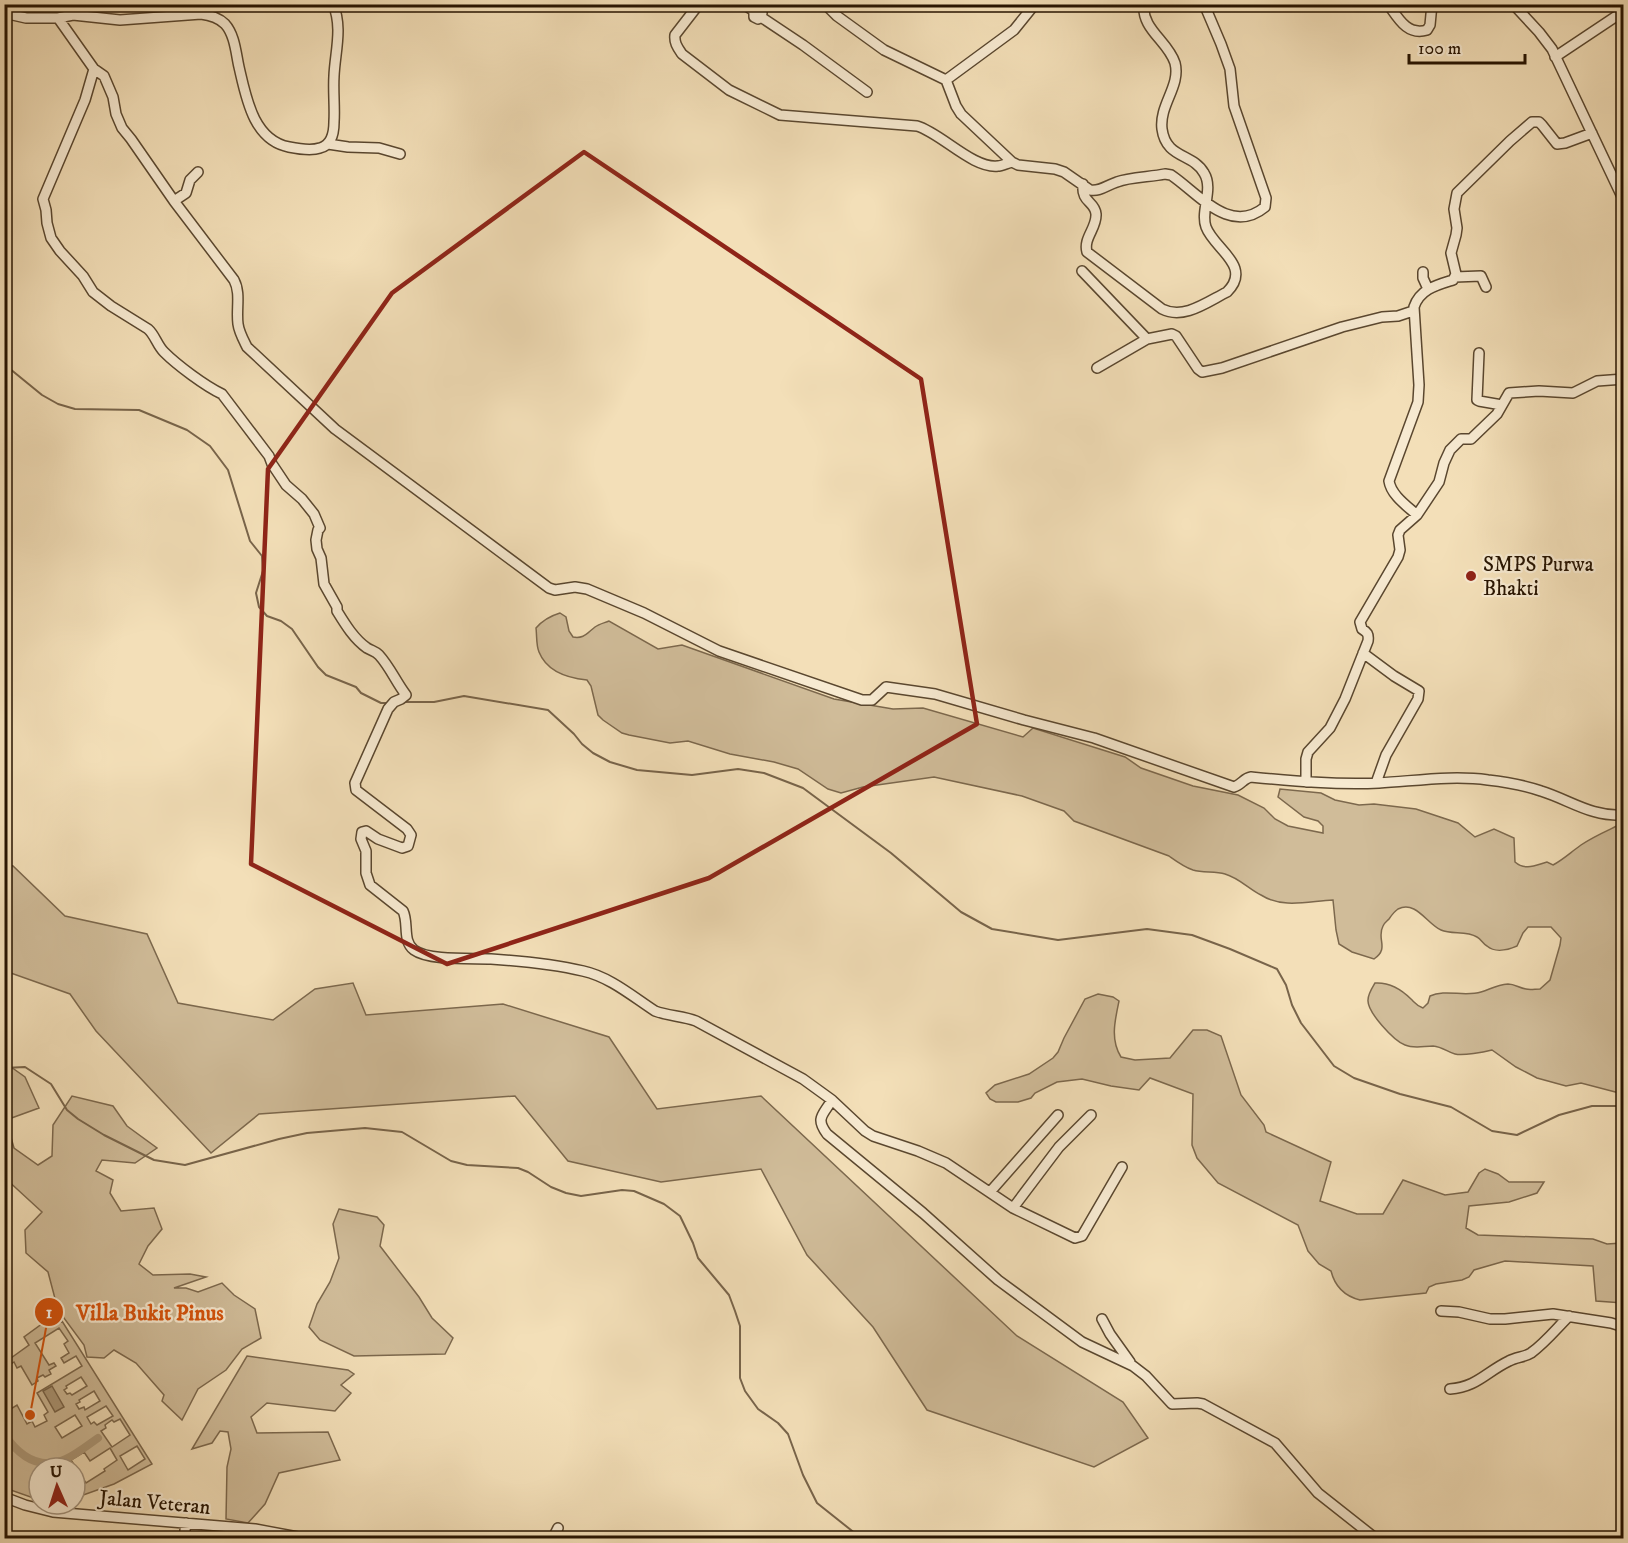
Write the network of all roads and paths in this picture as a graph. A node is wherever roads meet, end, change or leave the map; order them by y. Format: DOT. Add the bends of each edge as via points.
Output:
graph roads {
  1 [pos="333,4"];
  2 [pos="743,4"];
  3 [pos="825,4"];
  4 [pos="1035,4"];
  5 [pos="1144,4"];
  6 [pos="1203,4"];
  7 [pos="1388,4"];
  8 [pos="1432,4"];
  9 [pos="1513,4"];
  10 [pos="695,6"];
  11 [pos="1623,11"];
  12 [pos="4,13"];
  13 [pos="58,18"];
  14 [pos="1555,57"];
  15 [pos="94,69"];
  16 [pos="946,81"];
  17 [pos="867,92"];
  18 [pos="1592,133"];
  19 [pos="328,144"];
  20 [pos="400,154"];
  21 [pos="1012,162"];
  22 [pos="198,172"];
  23 [pos="1083,184"];
  24 [pos="174,201"];
  25 [pos="1623,201"];
  26 [pos="1207,204"];
  27 [pos="1082,271"];
  28 [pos="1423,272"];
  29 [pos="1455,277"];
  30 [pos="1486,287"];
  31 [pos="1428,289"];
  32 [pos="1413,311"];
  33 [pos="1147,339"];
  34 [pos="1479,352"];
  35 [pos="1097,368"];
  36 [pos="1623,379"];
  37 [pos="1502,405"];
  38 [pos="1417,515"];
  39 [pos="1363,653"];
  40 [pos="1306,782"];
  41 [pos="1376,783"];
  42 [pos="1623,815"];
  43 [pos="832,1100"];
  44 [pos="1058,1115"];
  45 [pos="1091,1115"];
  46 [pos="1122,1167"];
  47 [pos="990,1192"];
  48 [pos="1013,1208"];
  49 [pos="1441,1311"];
  50 [pos="1569,1316"];
  51 [pos="1102,1319"];
  52 [pos="1623,1327"];
  53 [pos="1133,1365"];
  54 [pos="1450,1389"];
  55 [pos="5,1498"];
  56 [pos="186,1523"];
  57 [pos="558,1528"];
  58 [pos="291,1537"];
  59 [pos="183,1539"];
  60 [pos="303,1539"];
  61 [pos="553,1539"];
  62 [pos="1376,1539"];
  1 -- 19 [label="street" via="338,16 338,39 334,128"];
  2 -- 17 [label="street"];
  3 -- 16 [label="street" via="884,50"];
  4 -- 16 [label="street" via="1014,30"];
  5 -- 26 [label="street" via="1148,25 1176,65 1176,78 1162,118 1164,136 1171,149 1205,175"];
  6 -- 26 [label="street" via="1230,69 1234,106 1266,198 1265,207 1253,215 1233,216"];
  7 -- 8 [label="street" via="1408,29 1421,32 1430,25"];
  9 -- 14 [label="street"];
  10 -- 21 [label="street" via="675,35 677,47 729,90 758,106 780,116 917,126 983,164"];
  11 -- 14 [label="street"];
  12 -- 13 [label="street"];
  13 -- 15 [label="street"];
  13 -- 19 [label="street" via="120,20 209,15 225,24 232,36 249,105 260,129 280,146 309,150"];
  14 -- 18 [label="street"];
  15 -- 24 [label="street" via="104,76 122,128"];
  15 -- 43 [label="street" via="43,199 51,238 93,292 148,329 165,353 222,394 286,485 314,514 320,528 316,540 324,584 337,611 354,635 382,658 406,695 388,709 355,783 356,790 411,836 408,846 402,849 366,831 361,839 370,885 403,911 409,945 417,952 435,956 536,963 595,974 655,1011 696,1021 803,1079"];
  16 -- 21 [label="street" via="961,114"];
  18 -- 25 [label="street"];
  18 -- 29 [label="street" via="1557,144 1539,122 1532,122 1461,188 1455,198 1456,228 1451,253"];
  19 -- 20 [label="street" via="379,148"];
  21 -- 23 [label="street" via="1055,169"];
  22 -- 24 [label="street" via="186,193"];
  23 -- 26 [label="street" via="1094,191 1121,180 1165,174"];
  23 -- 26 [label="street" via="1083,196 1096,216 1086,243 1087,252 1170,313 1190,311 1227,292 1235,281 1234,265 1205,225"];
  24 -- 40 [label="street" via="234,280 238,291 238,326 247,347 335,429 549,588 587,589 644,612 719,651 866,701 886,687 921,691 1094,738 1234,787 1249,777"];
  27 -- 33 [label="street"];
  28 -- 31 [label="street"];
  29 -- 30 [label="street" via="1481,276"];
  29 -- 31 [label="street"];
  31 -- 32 [label="street"];
  32 -- 33 [label="street" via="1342,327 1208,372 1198,369 1176,336"];
  32 -- 38 [label="street" via="1418,402 1389,481 1393,491"];
  33 -- 35 [label="street"];
  34 -- 37 [label="street" via="1478,400"];
  36 -- 37 [label="street" via="1597,381 1573,393 1509,393"];
  37 -- 38 [label="street" via="1471,439 1461,439 1450,450 1438,482"];
  38 -- 39 [label="street" via="1400,530 1398,557 1360,622 1368,636"];
  39 -- 40 [label="street" via="1330,728 1308,752"];
  39 -- 41 [label="street" via="1419,691"];
  40 -- 41 [label="street"];
  41 -- 42 [label="street" via="1490,780 1542,791 1589,810"];
  43 -- 47 [label="street" via="873,1136 934,1158"];
  43 -- 53 [label="street" via="820,1119 827,1134 998,1281 1082,1342"];
  44 -- 47 [label="street"];
  45 -- 48 [label="street" via="1059,1147"];
  46 -- 48 [label="street" via="1080,1237"];
  47 -- 48 [label="street"];
  49 -- 50 [label="street" via="1490,1319"];
  50 -- 52 [label="street"];
  50 -- 54 [label="street" via="1531,1353 1502,1364 1478,1382"];
  51 -- 53 [label="street"];
  53 -- 62 [label="street" via="1172,1404 1203,1404 1275,1443 1318,1493"];
  55 -- 56 [label="street, Jalan Veteran" via="53,1512"];
  56 -- 58 [label="street, Jalan Veteran"];
  56 -- 59 [label="street"];
  57 -- 61 [label="street"];
  58 -- 60 [label="street, Jalan Veteran"];
}
